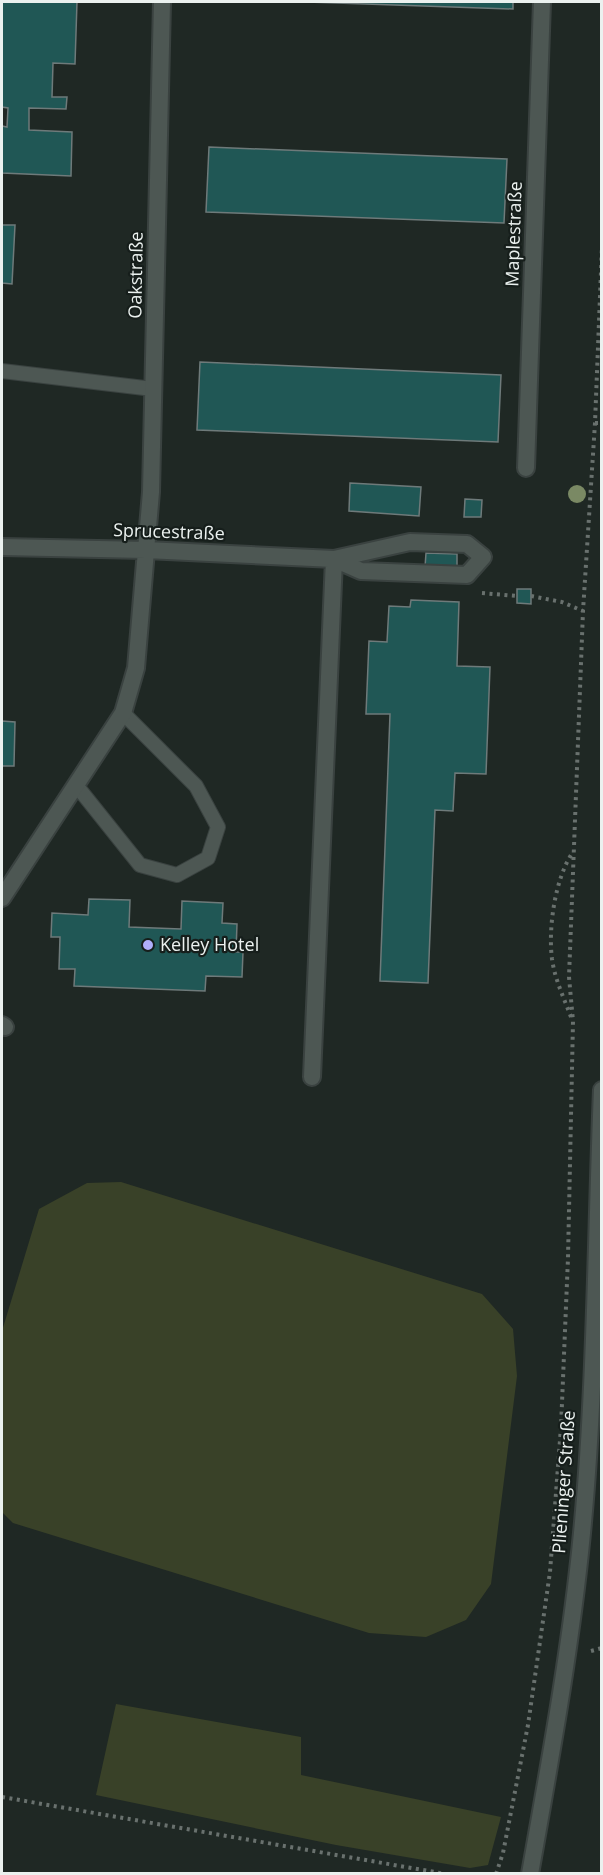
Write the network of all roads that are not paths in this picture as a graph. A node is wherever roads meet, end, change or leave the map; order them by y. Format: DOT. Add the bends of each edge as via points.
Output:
graph roads {
  1 [pos="162,2"];
  2 [pos="542,2"];
  3 [pos="2,371"];
  4 [pos="153,389"];
  5 [pos="526,468"];
  6 [pos="2,547"];
  7 [pos="146,550"];
  8 [pos="334,559"];
  9 [pos="123,713"];
  10 [pos="76,785"];
  11 [pos="2,898"];
  12 [pos="312,1077"];
  13 [pos="602,1090"];
  14 [pos="530,1874"];
  1 -- 4 [label="street, Oakstraße"];
  2 -- 5 [label="street, Maplestraße"];
  3 -- 4 [label="lane"];
  4 -- 7 [label="street, Oakstraße"];
  6 -- 7 [label="street, Sprucestraße"];
  7 -- 8 [label="street, Sprucestraße"];
  7 -- 9 [label="street, Oakstraße" via="136,668"];
  8 -- 8 [label="street, Sprucestraße" via="361,571 467,575 483,557 467,544 410,542"];
  8 -- 12 [label="street"];
  9 -- 10 [label="street, Oakstraße"];
  9 -- 10 [label="lane" via="196,786 218,826 208,858 177,875 140,865"];
  10 -- 11 [label="street, Oakstraße"];
  13 -- 14 [label="street, Plieninger Straße" via="582,1533"];
}
